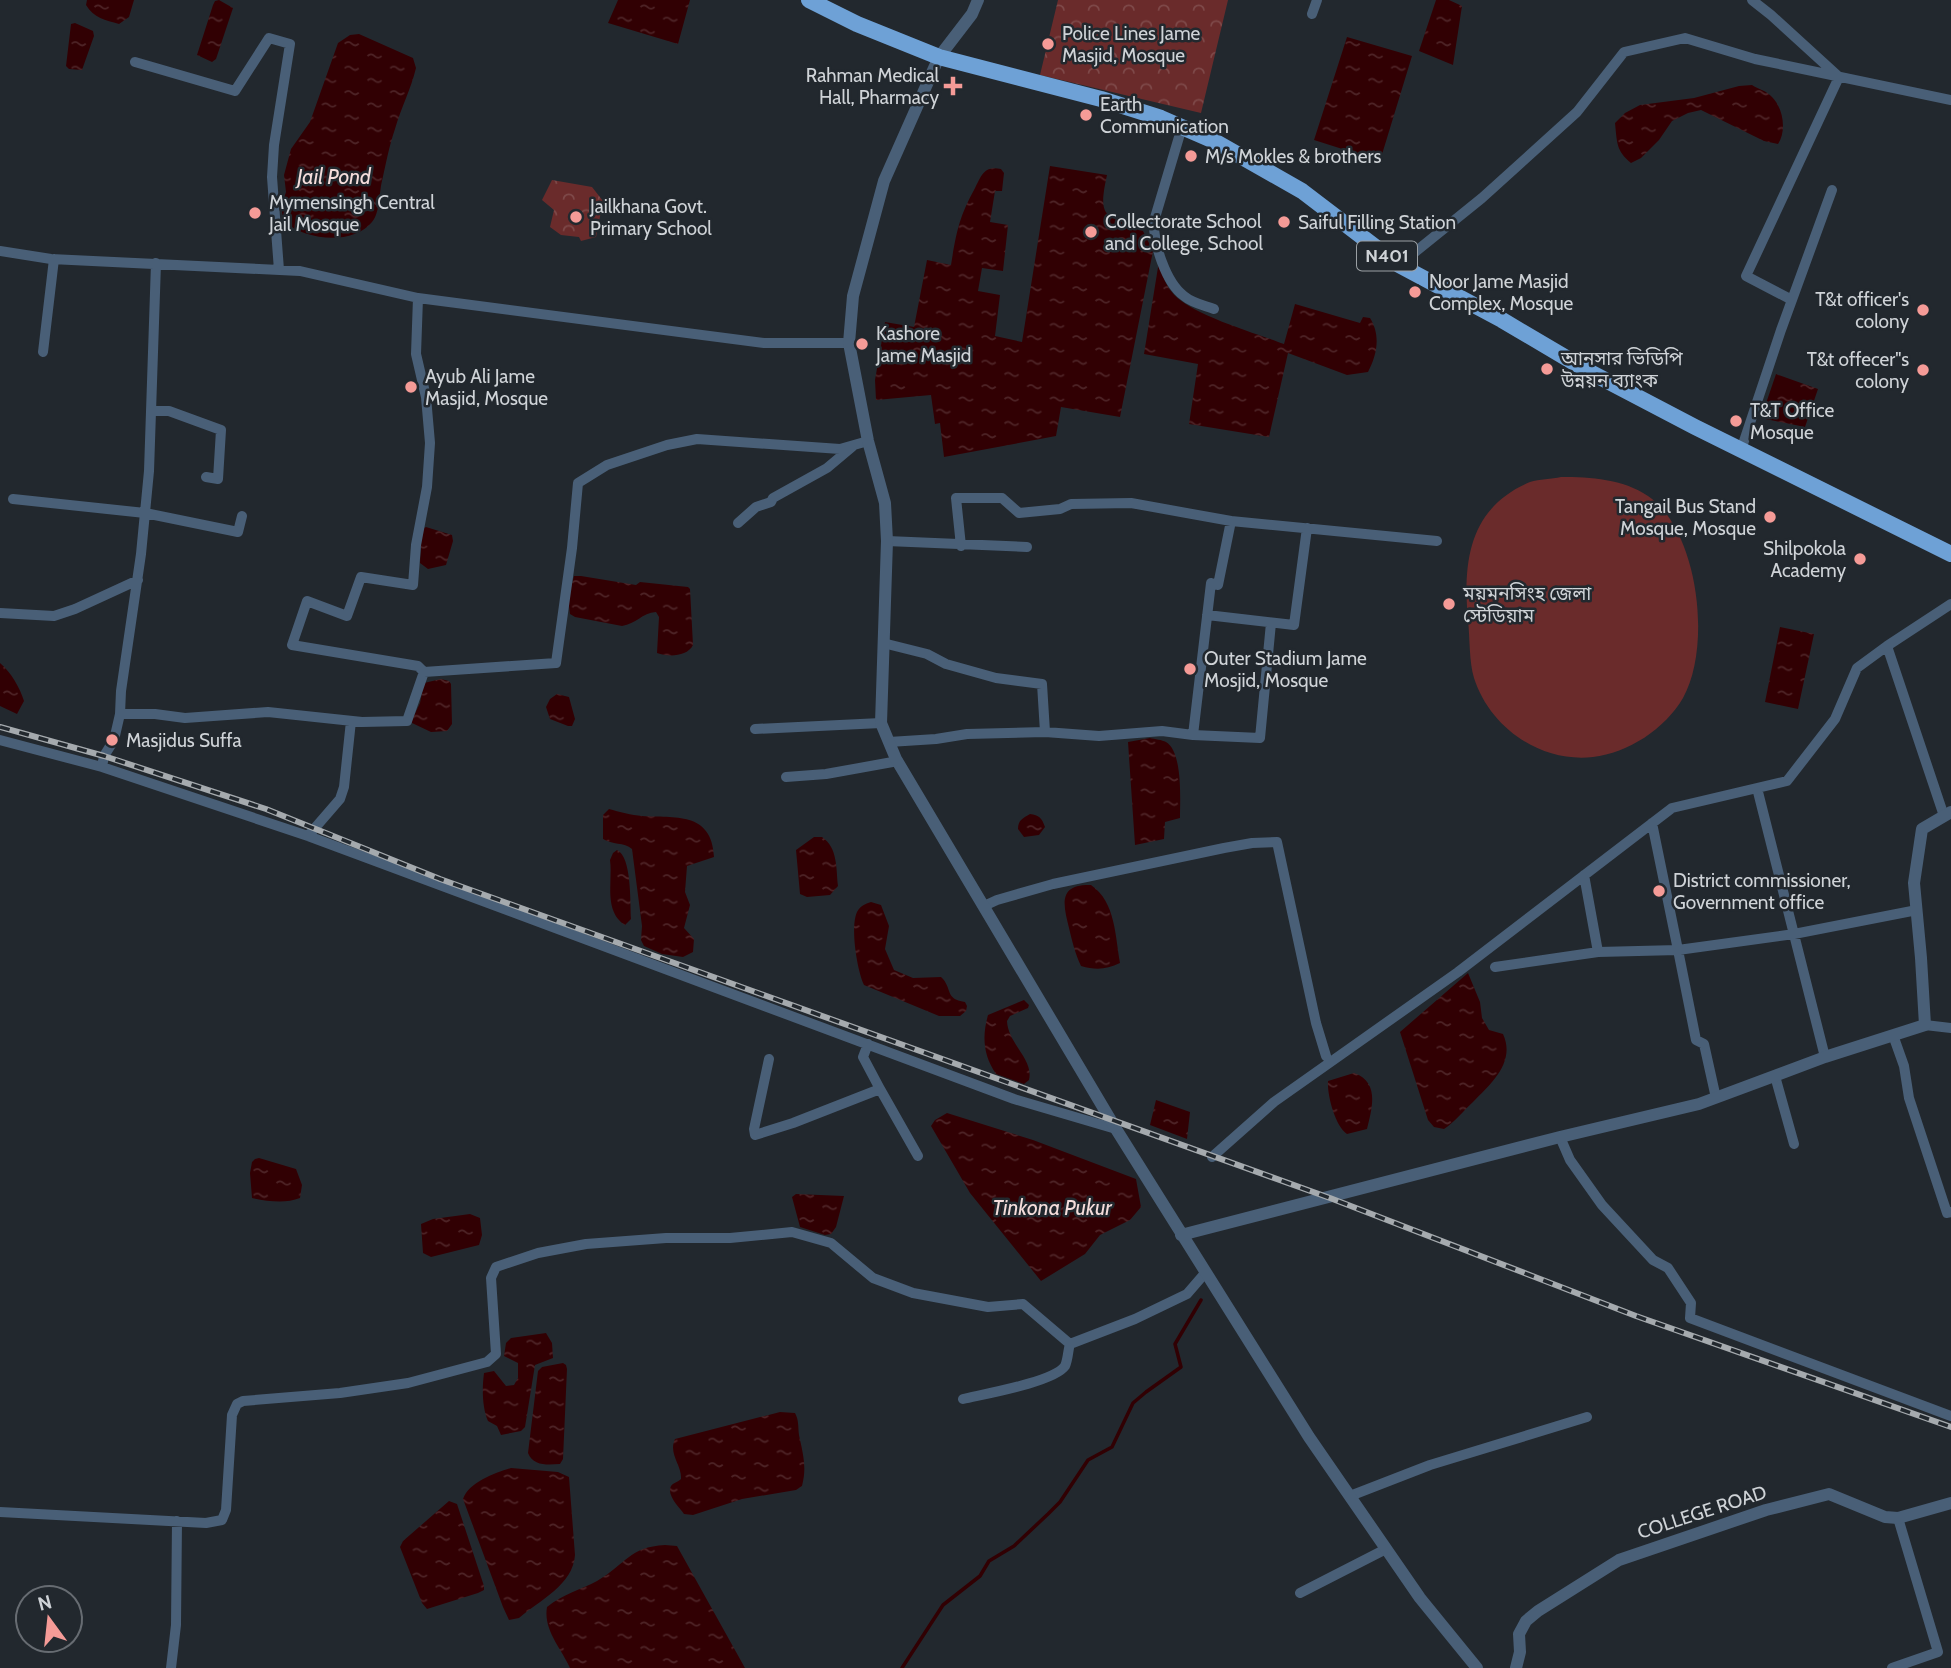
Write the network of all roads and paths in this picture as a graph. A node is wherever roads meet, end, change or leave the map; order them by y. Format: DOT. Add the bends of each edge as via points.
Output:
graph roads {
  1 [pos="809,0"];
  2 [pos="978,0"];
  3 [pos="1317,0"];
  4 [pos="1752,0"];
  5 [pos="1312,14"];
  6 [pos="939,57"];
  7 [pos="135,62"];
  8 [pos="1839,77"];
  9 [pos="1951,100"];
  10 [pos="1182,127"];
  11 [pos="1832,190"];
  12 [pos="0,251"];
  13 [pos="54,259"];
  14 [pos="156,262"];
  15 [pos="1399,265"];
  16 [pos="279,270"];
  17 [pos="418,298"];
  18 [pos="1792,300"];
  19 [pos="1214,309"];
  20 [pos="849,343"];
  21 [pos="43,352"];
  22 [pos="151,411"];
  23 [pos="862,443"];
  24 [pos="1741,450"];
  25 [pos="206,477"];
  26 [pos="13,499"];
  27 [pos="145,513"];
  28 [pos="242,516"];
  29 [pos="1231,521"];
  30 [pos="738,523"];
  31 [pos="1307,528"];
  32 [pos="887,541"];
  33 [pos="1437,541"];
  34 [pos="961,546"];
  35 [pos="1027,547"];
  36 [pos="1951,554"];
  37 [pos="138,580"];
  38 [pos="1951,604"];
  39 [pos="0,613"];
  40 [pos="1207,615"];
  41 [pos="1271,622"];
  42 [pos="883,643"];
  43 [pos="1887,646"];
  44 [pos="424,672"];
  45 [pos="120,714"];
  46 [pos="351,721"];
  47 [pos="881,723"];
  48 [pos="755,729"];
  49 [pos="1045,732"];
  50 [pos="1193,735"];
  51 [pos="0,740"];
  52 [pos="889,742"];
  53 [pos="898,761"];
  54 [pos="102,767"];
  55 [pos="786,777"];
  56 [pos="1757,788"];
  57 [pos="1947,814"];
  58 [pos="1652,823"];
  59 [pos="308,836"];
  60 [pos="1584,875"];
  61 [pos="984,906"];
  62 [pos="1917,911"];
  63 [pos="1794,934"];
  64 [pos="1678,950"];
  65 [pos="1598,952"];
  66 [pos="1495,967"];
  67 [pos="1925,1025"];
  68 [pos="1951,1028"];
  69 [pos="1893,1035"];
  70 [pos="868,1044"];
  71 [pos="1325,1056"];
  72 [pos="1825,1057"];
  73 [pos="769,1059"];
  74 [pos="1775,1076"];
  75 [pos="880,1088"];
  76 [pos="1716,1098"];
  77 [pos="1116,1129"];
  78 [pos="1560,1137"];
  79 [pos="1794,1144"];
  80 [pos="918,1156"];
  81 [pos="1212,1157"];
  82 [pos="1951,1212"];
  83 [pos="1181,1236"];
  84 [pos="1206,1272"];
  85 [pos="1070,1344"];
  86 [pos="963,1399"];
  87 [pos="1951,1416"];
  88 [pos="1587,1417"];
  89 [pos="1350,1496"];
  90 [pos="1951,1503"];
  91 [pos="0,1512"];
  92 [pos="1898,1518"];
  93 [pos="177,1521"];
  94 [pos="1386,1549"];
  95 [pos="1300,1593"];
  96 [pos="171,1668"];
  97 [pos="1477,1668"];
  98 [pos="1516,1668"];
  99 [pos="1892,1668"];
  1 -- 6 [label="highway, N401"];
  2 -- 6 [label="street"];
  3 -- 5 [label="street"];
  4 -- 8 [label="street"];
  6 -- 10 [label="highway, N401" via="1101,99"];
  6 -- 20 [label="street" via="884,181 853,296"];
  7 -- 16 [label="street" via="230,92 269,38 290,44 272,177"];
  8 -- 9 [label="street"];
  8 -- 15 [label="street" via="1685,38 1624,52 1577,112"];
  8 -- 18 [label="street" via="1746,276"];
  10 -- 15 [label="highway, N401" via="1303,191"];
  10 -- 19 [label="street" via="1154,233 1166,273 1180,294"];
  11 -- 18 [label="street"];
  12 -- 13 [label="street"];
  13 -- 14 [label="street"];
  13 -- 21 [label="street"];
  14 -- 16 [label="street"];
  14 -- 22 [label="street"];
  15 -- 24 [label="highway, N401"];
  16 -- 17 [label="street"];
  17 -- 20 [label="street" via="764,342"];
  17 -- 44 [label="street" via="416,354 430,443 413,585 361,577 347,616 307,601 292,645 418,666"];
  18 -- 24 [label="street"];
  20 -- 23 [label="street"];
  22 -- 25 [label="street" via="169,411 221,430 218,479"];
  22 -- 27 [label="street"];
  23 -- 30 [label="street"];
  23 -- 32 [label="street" via="885,503"];
  23 -- 44 [label="street" via="840,449 697,439 607,465 578,483 556,663"];
  24 -- 36 [label="highway, N401"];
  26 -- 27 [label="street"];
  27 -- 28 [label="street" via="238,532"];
  27 -- 37 [label="street"];
  29 -- 31 [label="street"];
  29 -- 34 [label="street" via="1131,503 1071,504 1019,513 1002,498 956,498"];
  29 -- 40 [label="street" via="1218,585 1211,583"];
  31 -- 33 [label="street"];
  31 -- 41 [label="street" via="1294,625"];
  32 -- 34 [label="street"];
  32 -- 42 [label="street"];
  34 -- 35 [label="street"];
  37 -- 39 [label="street" via="54,616"];
  37 -- 45 [label="street"];
  38 -- 43 [label="street"];
  40 -- 41 [label="street"];
  40 -- 50 [label="street"];
  41 -- 50 [label="street" via="1260,738"];
  42 -- 47 [label="street"];
  42 -- 49 [label="street" via="996,678 1042,684"];
  43 -- 56 [label="street" via="1857,668 1835,719 1787,781"];
  43 -- 57 [label="street"];
  44 -- 46 [label="street" via="407,721"];
  45 -- 46 [label="street" via="185,718 268,712"];
  45 -- 54 [label="street"];
  46 -- 59 [label="street" via="340,799"];
  47 -- 48 [label="street"];
  47 -- 52 [label="street"];
  49 -- 50 [label="street"];
  49 -- 52 [label="street"];
  51 -- 54 [label="street"];
  52 -- 53 [label="street"];
  53 -- 55 [label="street"];
  53 -- 61 [label="street"];
  54 -- 59 [label="street"];
  56 -- 58 [label="street" via="1672,808"];
  56 -- 63 [label="street"];
  57 -- 62 [label="street" via="1922,829 1914,883"];
  58 -- 60 [label="street"];
  58 -- 64 [label="street"];
  59 -- 70 [label="street"];
  60 -- 65 [label="street"];
  60 -- 81 [label="street" via="1458,972 1274,1102"];
  61 -- 71 [label="street" via="1053,884 1274,841"];
  61 -- 77 [label="street"];
  62 -- 63 [label="street"];
  62 -- 67 [label="street"];
  63 -- 64 [label="street"];
  63 -- 72 [label="street"];
  64 -- 65 [label="street"];
  64 -- 76 [label="street" via="1696,1040 1704,1044"];
  65 -- 66 [label="street"];
  67 -- 68 [label="street"];
  67 -- 69 [label="street"];
  69 -- 72 [label="street"];
  69 -- 82 [label="street" via="1909,1098 1947,1213"];
  70 -- 75 [label="street" via="863,1057"];
  70 -- 77 [label="street" via="1014,1098"];
  72 -- 74 [label="street"];
  73 -- 75 [label="street" via="755,1135"];
  74 -- 76 [label="street"];
  74 -- 79 [label="street"];
  75 -- 80 [label="street"];
  76 -- 78 [label="street"];
  77 -- 83 [label="street"];
  78 -- 83 [label="street"];
  78 -- 87 [label="street" via="1570,1160 1602,1205 1653,1261 1668,1268 1691,1303 1690,1318"];
  83 -- 84 [label="street"];
  84 -- 85 [label="street" via="1187,1294"];
  84 -- 89 [label="street"];
  85 -- 86 [label="street" via="1065,1366 1058,1372"];
  85 -- 93 [label="street" via="1023,1304 988,1307 914,1293 873,1278 831,1243 792,1232 586,1244 538,1253 496,1267 491,1278 496,1354 487,1362 408,1383 237,1404 232,1415 222,1520"];
  88 -- 89 [label="street" via="1430,1465"];
  89 -- 94 [label="street"];
  90 -- 92 [label="street, COLLEGE ROAD"];
  91 -- 93 [label="street"];
  92 -- 98 [label="street, COLLEGE ROAD" via="1871,1513 1829,1494 1766,1510 1619,1560 1526,1621 1519,1634"];
  92 -- 99 [label="street" via="1938,1652"];
  93 -- 96 [label="street"];
  94 -- 95 [label="street"];
  94 -- 97 [label="street"];
}
